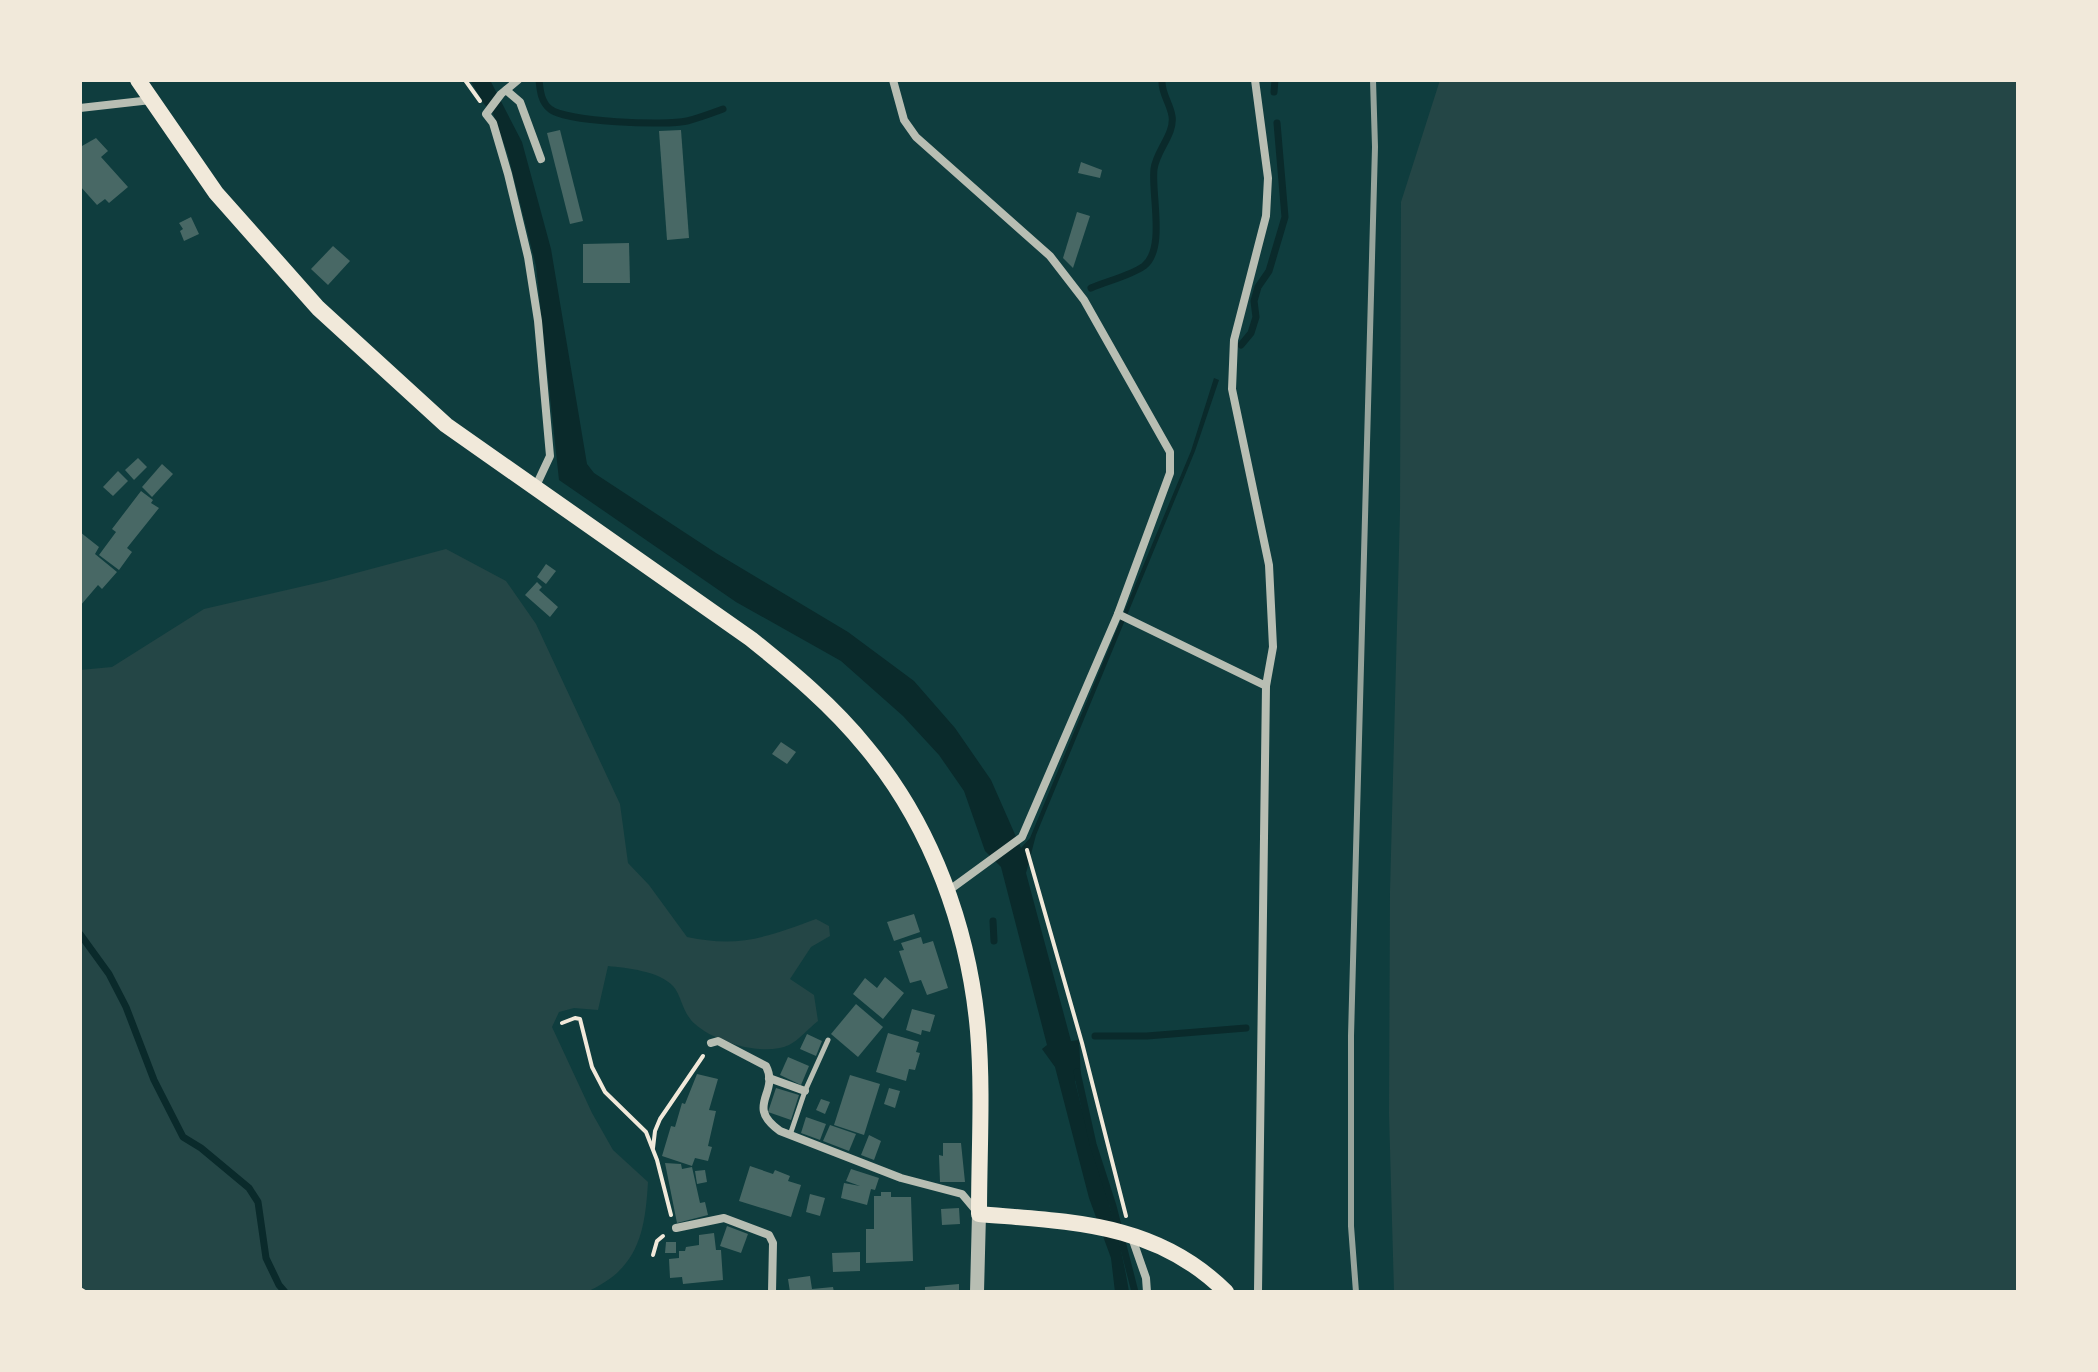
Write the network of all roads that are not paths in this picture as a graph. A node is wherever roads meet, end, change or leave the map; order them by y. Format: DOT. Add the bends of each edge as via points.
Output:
graph roads {
  1 [pos="138,80"];
  2 [pos="518,80"];
  3 [pos="893,80"];
  4 [pos="1255,80"];
  5 [pos="504,92"];
  6 [pos="152,99"];
  7 [pos="80,108"];
  8 [pos="541,159"];
  9 [pos="535,489"];
  10 [pos="1118,614"];
  11 [pos="1266,686"];
  12 [pos="947,891"];
  13 [pos="828,1040"];
  14 [pos="711,1043"];
  15 [pos="769,1078"];
  16 [pos="805,1091"];
  17 [pos="790,1135"];
  18 [pos="979,1214"];
  19 [pos="676,1228"];
  20 [pos="1127,1233"];
  21 [pos="772,1292"];
  22 [pos="977,1292"];
  23 [pos="1147,1292"];
  24 [pos="1226,1292"];
  25 [pos="1258,1292"];
  1 -- 6 [label="main road"];
  2 -- 5 [label="street"];
  3 -- 10 [label="street" via="904,120 916,137 1050,256 1084,300 1170,452 1170,473"];
  4 -- 11 [label="street" via="1268,178 1266,216 1234,340 1232,389 1269,565 1273,647"];
  5 -- 8 [label="street" via="520,102"];
  5 -- 9 [label="street" via="487,113 508,174 538,321 550,456"];
  6 -- 7 [label="street"];
  6 -- 9 [label="main road" via="216,193 318,308 446,425"];
  9 -- 12 [label="main road" via="751,639 841,719 886,772 921,831"];
  10 -- 11 [label="street"];
  10 -- 12 [label="street" via="1021,838"];
  11 -- 25 [label="street"];
  12 -- 18 [label="main road" via="968,966 978,1033"];
  13 -- 16 [label="lane"];
  14 -- 15 [label="street" via="718,1041 759,1061"];
  15 -- 16 [label="street"];
  15 -- 17 [label="street" via="762,1111 766,1121"];
  16 -- 17 [label="lane"];
  17 -- 18 [label="street" via="901,1178 962,1194"];
  18 -- 20 [label="main road"];
  18 -- 22 [label="street"];
  19 -- 21 [label="street" via="724,1218 769,1235"];
  20 -- 23 [label="street"];
  20 -- 24 [label="main road" via="1177,1253"];
}
